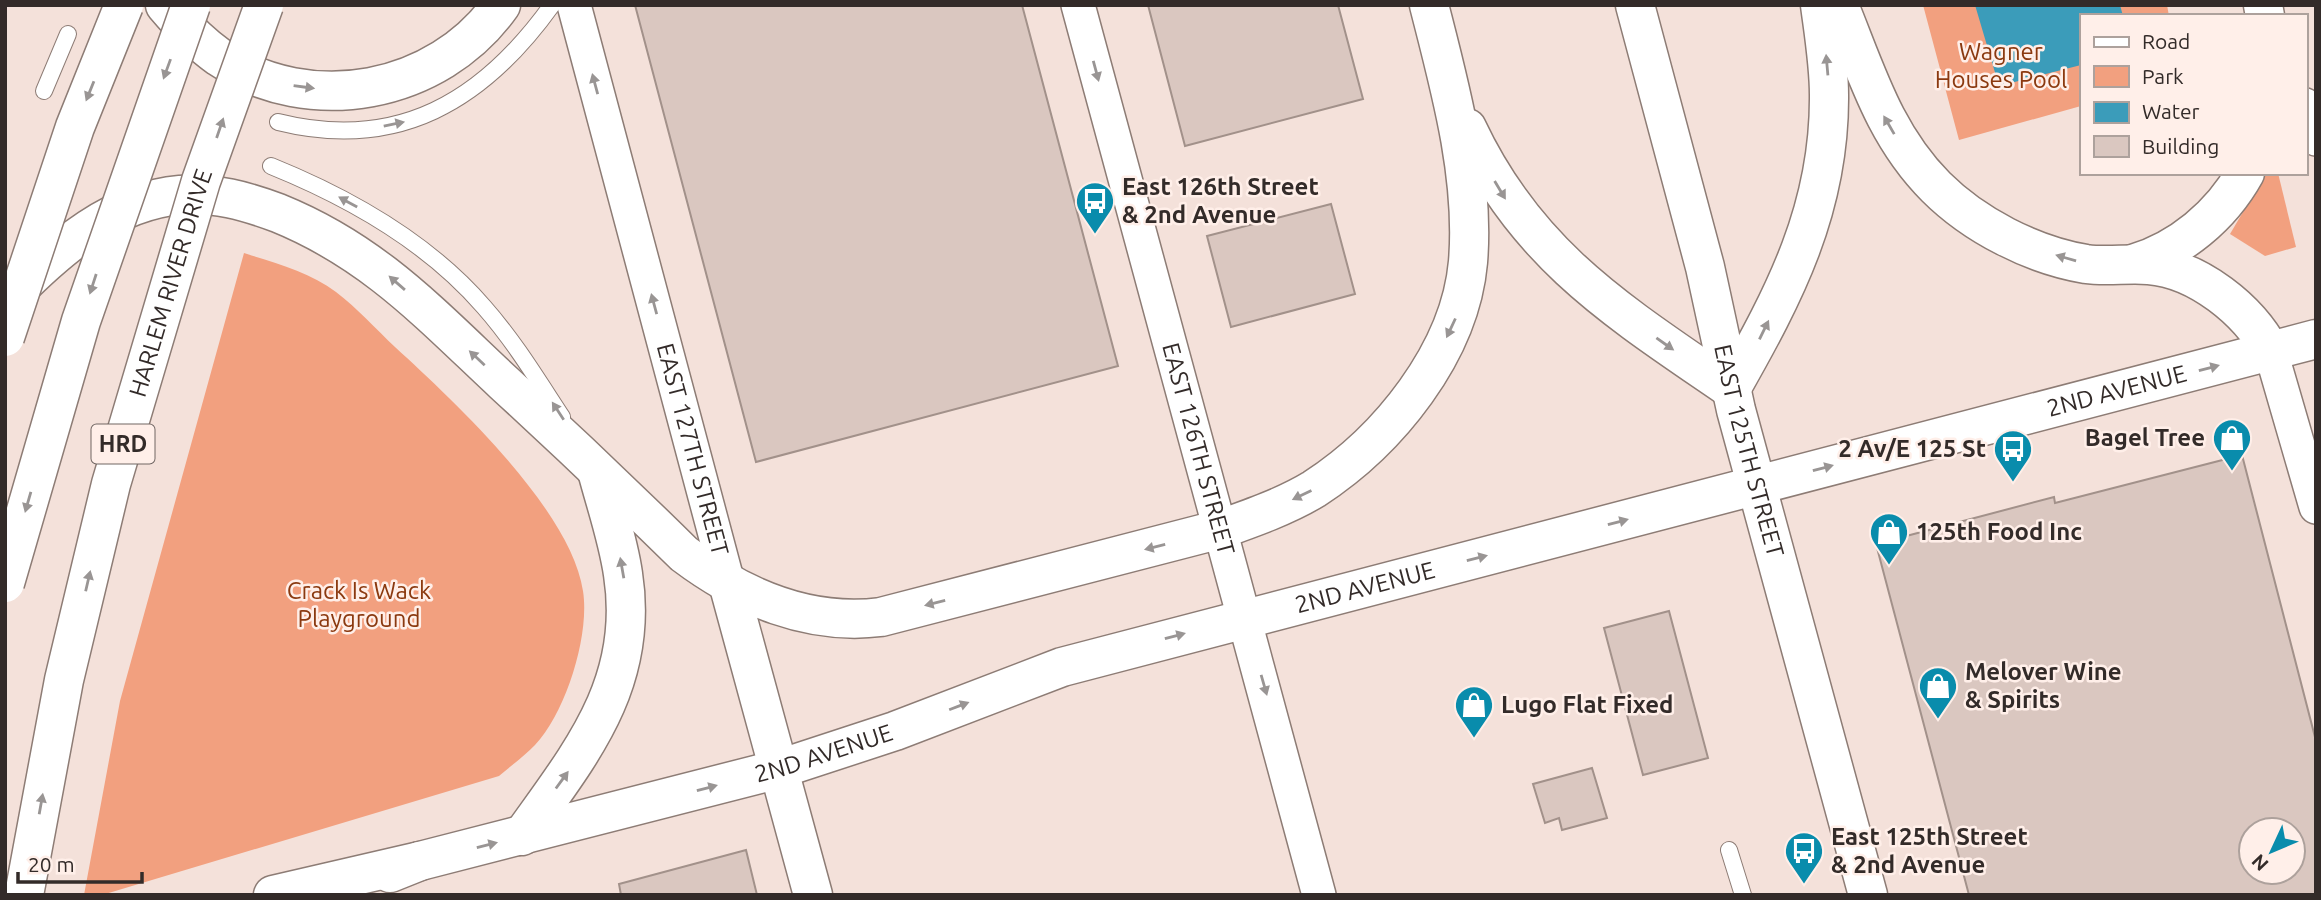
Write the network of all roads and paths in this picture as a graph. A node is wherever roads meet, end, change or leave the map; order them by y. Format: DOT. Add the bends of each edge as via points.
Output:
graph roads {
  1 [pos="124,5"];
  2 [pos="165,5"];
  3 [pos="191,5"];
  4 [pos="264,5"];
  5 [pos="501,5"];
  6 [pos="552,5"];
  7 [pos="574,5"];
  8 [pos="1078,5"];
  9 [pos="1429,5"];
  10 [pos="1635,5"];
  11 [pos="1820,5"];
  12 [pos="1839,5"];
  13 [pos="68,34"];
  14 [pos="1449,84"];
  15 [pos="44,91"];
  16 [pos="2307,111"];
  17 [pos="278,122"];
  18 [pos="2316,139"];
  19 [pos="271,166"];
  20 [pos="2244,175"];
  21 [pos="2133,264"];
  22 [pos="5,305"];
  23 [pos="5,337"];
  24 [pos="2316,339"];
  25 [pos="2271,352"];
  26 [pos="1731,389"];
  27 [pos="596,468"];
  28 [pos="1757,486"];
  29 [pos="2316,507"];
  30 [pos="1222,530"];
  31 [pos="5,583"];
  32 [pos="728,583"];
  33 [pos="1245,619"];
  34 [pos="779,769"];
  35 [pos="522,836"];
  36 [pos="1730,849"];
  37 [pos="420,861"];
  38 [pos="24,895"];
  39 [pos="272,895"];
  40 [pos="351,895"];
  41 [pos="813,895"];
  42 [pos="1319,895"];
  43 [pos="1742,895"];
  44 [pos="1868,895"];
  1 -- 23 [label="main road, one-way, bridge" via="75,127"];
  2 -- 5 [label="main road, one-way" via="196,39 244,71 293,86 349,91 400,82 443,60 475,35"];
  3 -- 31 [label="main road, one-way, bridge" via="81,321"];
  38 -- 4 [label="main road, HARLEM RIVER DRIVE / HRD, one-way, bridge" via="65,680 111,484 201,181"];
  17 -- 6 [label="lane, one-way" via="317,130 355,129 403,123 432,113 480,85"];
  32 -- 7 [label="street, EAST 127TH STREET, one-way"];
  8 -- 30 [label="street, EAST 126TH STREET, one-way"];
  9 -- 14 [label="main road"];
  10 -- 26 [label="main road, EAST 125TH STREET" via="1702,254"];
  26 -- 11 [label="main road, one-way" via="1801,252 1821,189 1829,93"];
  21 -- 12 [label="main road, one-way" via="2107,266 2061,257 2003,234 1955,204 1929,180 1894,134 1870,87"];
  13 -- 15 [label="lane"];
  14 -- 26 [label="main road, one-way" via="1485,165 1532,233 1629,319"];
  14 -- 30 [label="main road, one-way" via="1469,216 1468,262 1454,324 1413,394 1364,449 1312,490"];
  16 -- 18 [label="street"];
  27 -- 19 [label="lane, one-way" via="514,344 453,277 384,223 311,182"];
  20 -- 21 [label="main road" via="2219,211 2198,228 2161,253"];
  21 -- 25 [label="main road" via="2169,269 2206,286 2245,317"];
  27 -- 22 [label="main road, one-way" via="385,272 319,232 255,204 201,194 132,206 64,247"];
  24 -- 25 [label="main road, 2ND AVENUE"];
  28 -- 25 [label="main road, 2ND AVENUE, one-way"];
  25 -- 29 [label="street"];
  26 -- 28 [label="main road, EAST 125TH STREET"];
  27 -- 32 [label="main road" via="684,554"];
  35 -- 27 [label="main road, one-way" via="597,726 609,702 622,651 626,622 623,574"];
  33 -- 28 [label="main road, 2ND AVENUE, one-way"];
  28 -- 44 [label="main road, EAST 125TH STREET"];
  30 -- 32 [label="main road, one-way" via="867,619 807,614"];
  30 -- 33 [label="street, EAST 126TH STREET"];
  32 -- 34 [label="main road, EAST 127TH STREET"];
  34 -- 33 [label="main road, 2ND AVENUE, one-way" via="895,731 1062,667"];
  33 -- 42 [label="street, EAST 126TH STREET, one-way"];
  35 -- 34 [label="main road, 2ND AVENUE, one-way"];
  34 -- 41 [label="main road, EAST 127TH STREET"];
  37 -- 35 [label="main road, 2ND AVENUE, one-way"];
  36 -- 43 [label="lane"];
  37 -- 39 [label="main road"];
  37 -- 40 [label="main road"];
}
